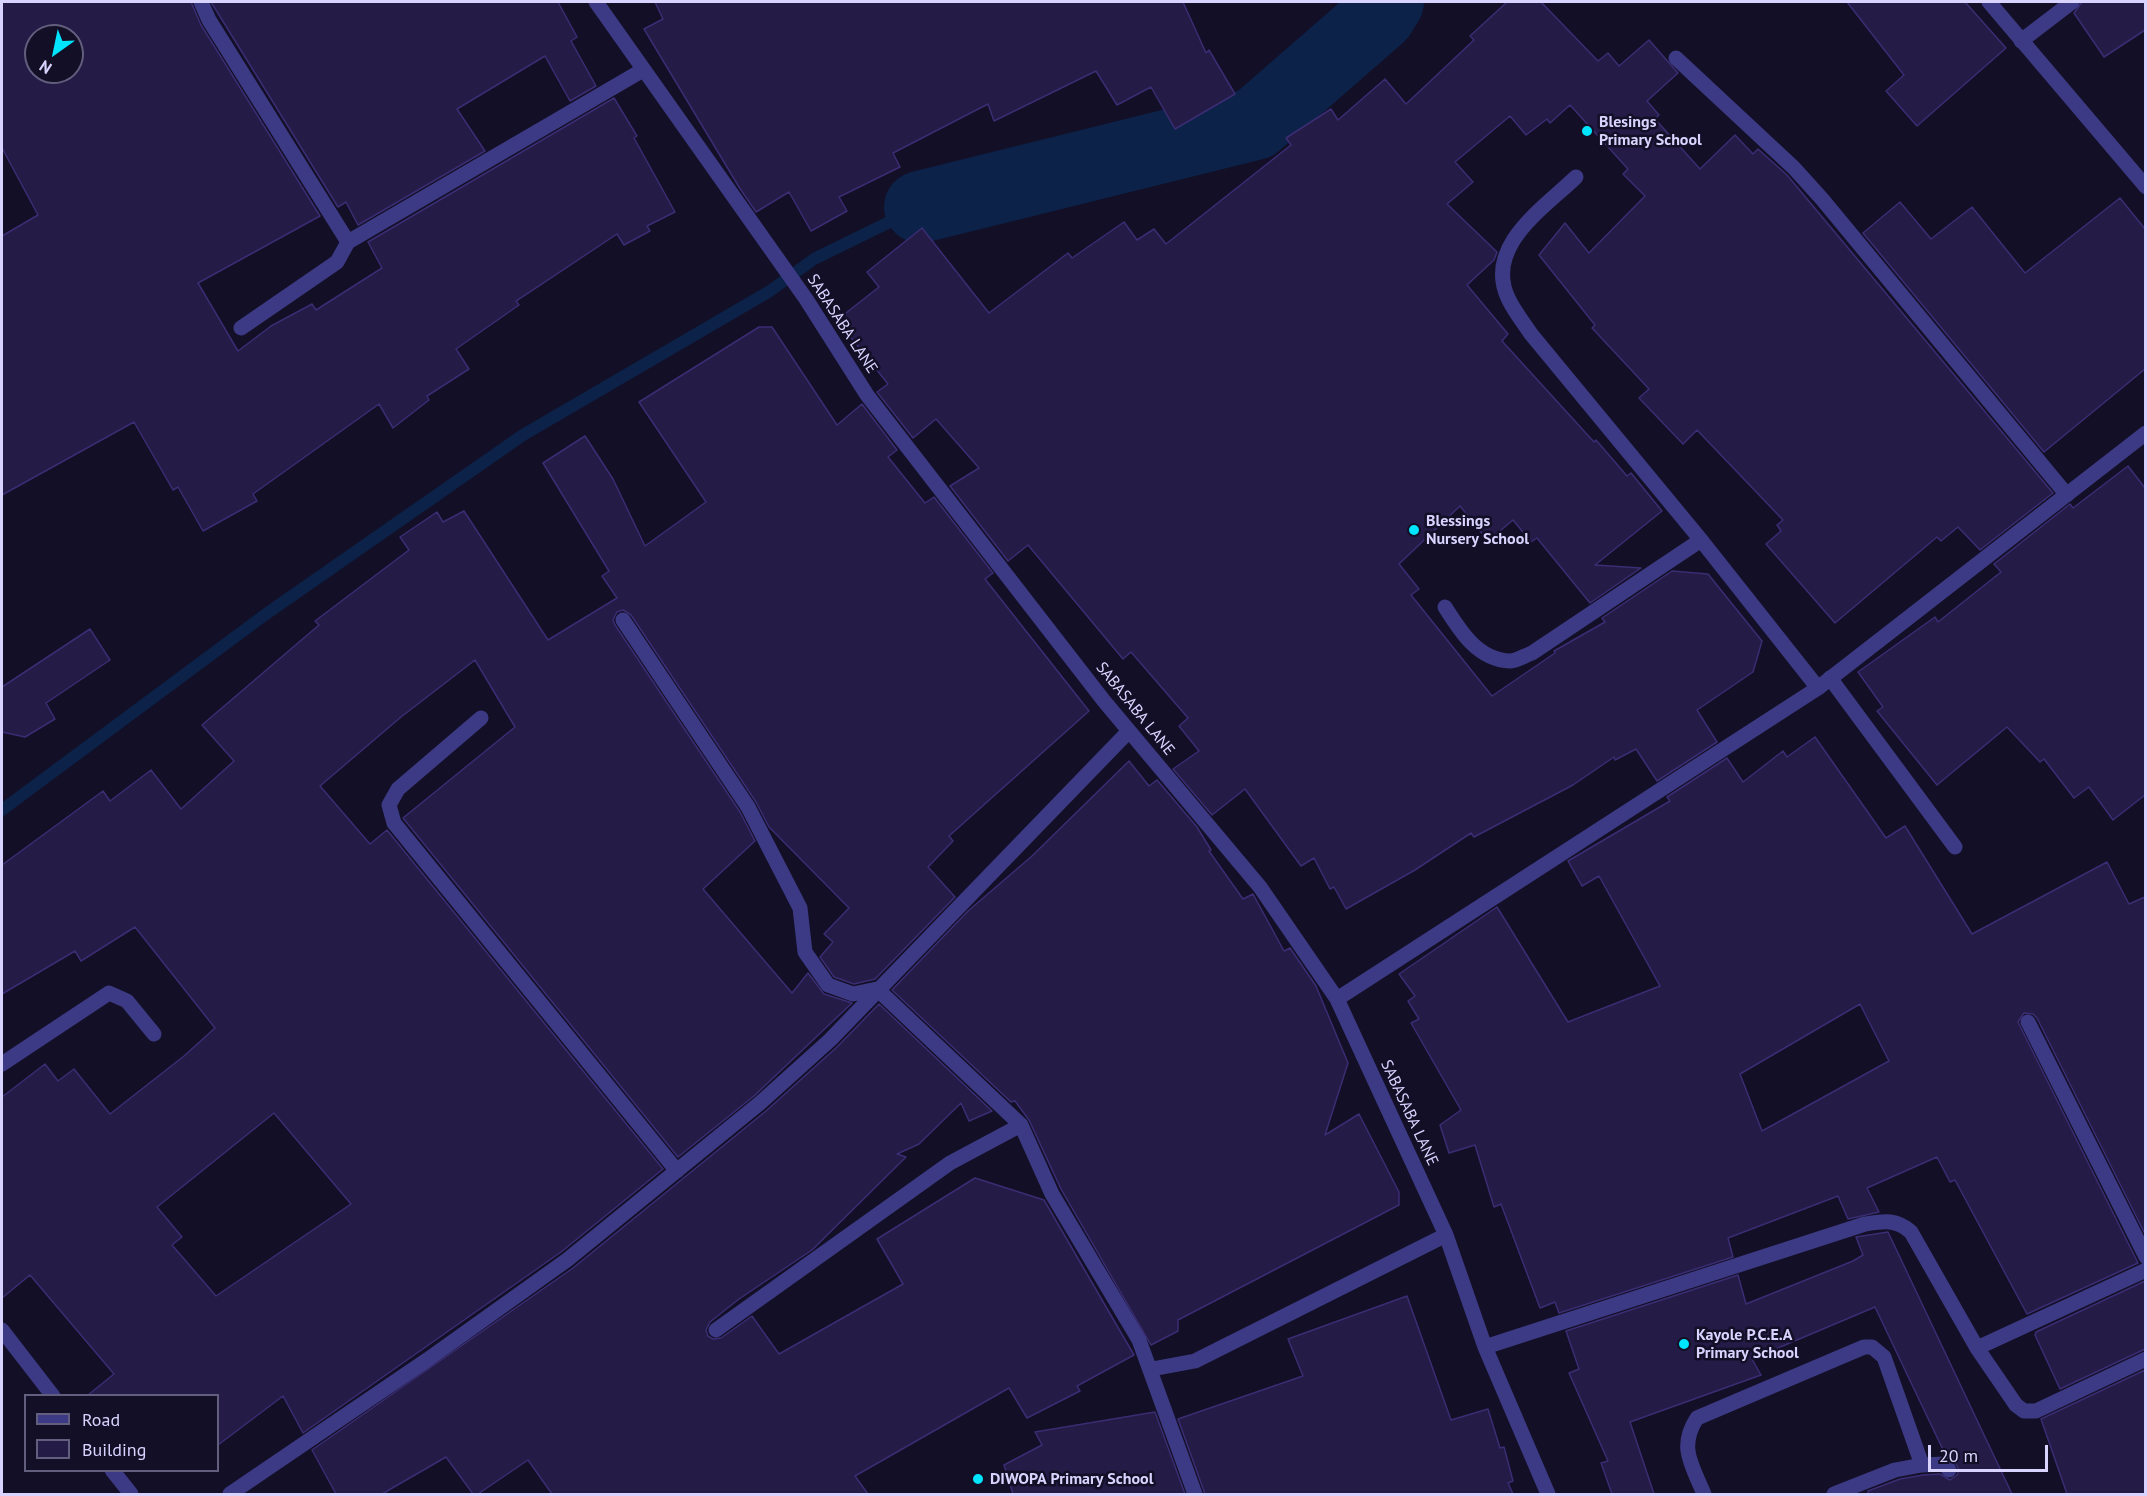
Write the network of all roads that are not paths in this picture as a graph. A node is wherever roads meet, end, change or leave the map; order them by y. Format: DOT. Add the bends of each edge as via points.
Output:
graph roads {
  1 [pos="201,2"];
  2 [pos="596,2"];
  3 [pos="1989,2"];
  4 [pos="2072,2"];
  5 [pos="2021,41"];
  6 [pos="1676,58"];
  7 [pos="643,70"];
  8 [pos="1576,177"];
  9 [pos="2145,187"];
  10 [pos="348,242"];
  11 [pos="241,328"];
  12 [pos="2145,433"];
  13 [pos="2067,495"];
  14 [pos="1701,540"];
  15 [pos="1445,607"];
  16 [pos="623,620"];
  17 [pos="1824,683"];
  18 [pos="481,718"];
  19 [pos="1130,731"];
  20 [pos="1955,847"];
  21 [pos="877,989"];
  22 [pos="1337,999"];
  23 [pos="2028,1022"];
  24 [pos="154,1034"];
  25 [pos="2,1064"];
  26 [pos="1021,1125"];
  27 [pos="677,1171"];
  28 [pos="1446,1234"];
  29 [pos="2145,1257"];
  30 [pos="2145,1270"];
  31 [pos="2,1330"];
  32 [pos="716,1330"];
  33 [pos="1485,1347"];
  34 [pos="1977,1348"];
  35 [pos="2145,1359"];
  36 [pos="1152,1370"];
  37 [pos="52,1394"];
  38 [pos="1922,1465"];
  39 [pos="1949,1470"];
  40 [pos="114,1472"];
  41 [pos="131,1494"];
  42 [pos="230,1494"];
  43 [pos="1195,1494"];
  44 [pos="1548,1494"];
  45 [pos="1704,1494"];
  46 [pos="1834,1494"];
  1 -- 10 [label="street"];
  2 -- 7 [label="street, SABASABA LANE"];
  3 -- 5 [label="street"];
  4 -- 5 [label="street"];
  5 -- 9 [label="street"];
  6 -- 13 [label="street" via="1815,191"];
  7 -- 10 [label="street"];
  7 -- 19 [label="street, SABASABA LANE" via="806,299 867,395"];
  8 -- 14 [label="street" via="1513,237 1502,269 1507,297 1531,334"];
  10 -- 11 [label="street" via="337,262"];
  12 -- 13 [label="street"];
  13 -- 17 [label="street"];
  14 -- 15 [label="street" via="1532,653 1511,661 1490,656 1467,640"];
  14 -- 17 [label="street"];
  16 -- 21 [label="street" via="748,807 800,908 805,952 828,986 853,994"];
  17 -- 20 [label="street"];
  17 -- 22 [label="street"];
  18 -- 27 [label="street" via="398,789 390,805 394,823"];
  19 -- 21 [label="street"];
  19 -- 22 [label="street, SABASABA LANE" via="1260,887"];
  21 -- 26 [label="street"];
  21 -- 27 [label="street" via="831,1040"];
  22 -- 28 [label="street, SABASABA LANE"];
  23 -- 29 [label="street"];
  24 -- 25 [label="street" via="127,1001 109,993"];
  26 -- 32 [label="street" via="950,1163"];
  26 -- 36 [label="street" via="1052,1194 1134,1330"];
  27 -- 42 [label="street" via="567,1260"];
  28 -- 33 [label="street, SABASABA LANE"];
  28 -- 36 [label="street" via="1195,1361"];
  30 -- 34 [label="street"];
  31 -- 37 [label="street"];
  33 -- 34 [label="street" via="1866,1224 1889,1221 1900,1223 1911,1232"];
  33 -- 44 [label="street, SABASABA LANE"];
  34 -- 35 [label="street" via="2024,1411 2036,1411"];
  36 -- 43 [label="street"];
  38 -- 39 [label="street" via="1945,1464"];
  38 -- 45 [label="street" via="1884,1357 1872,1347 1864,1347 1697,1418 1686,1445"];
  38 -- 46 [label="street" via="1895,1470"];
  40 -- 41 [label="street"];
}
